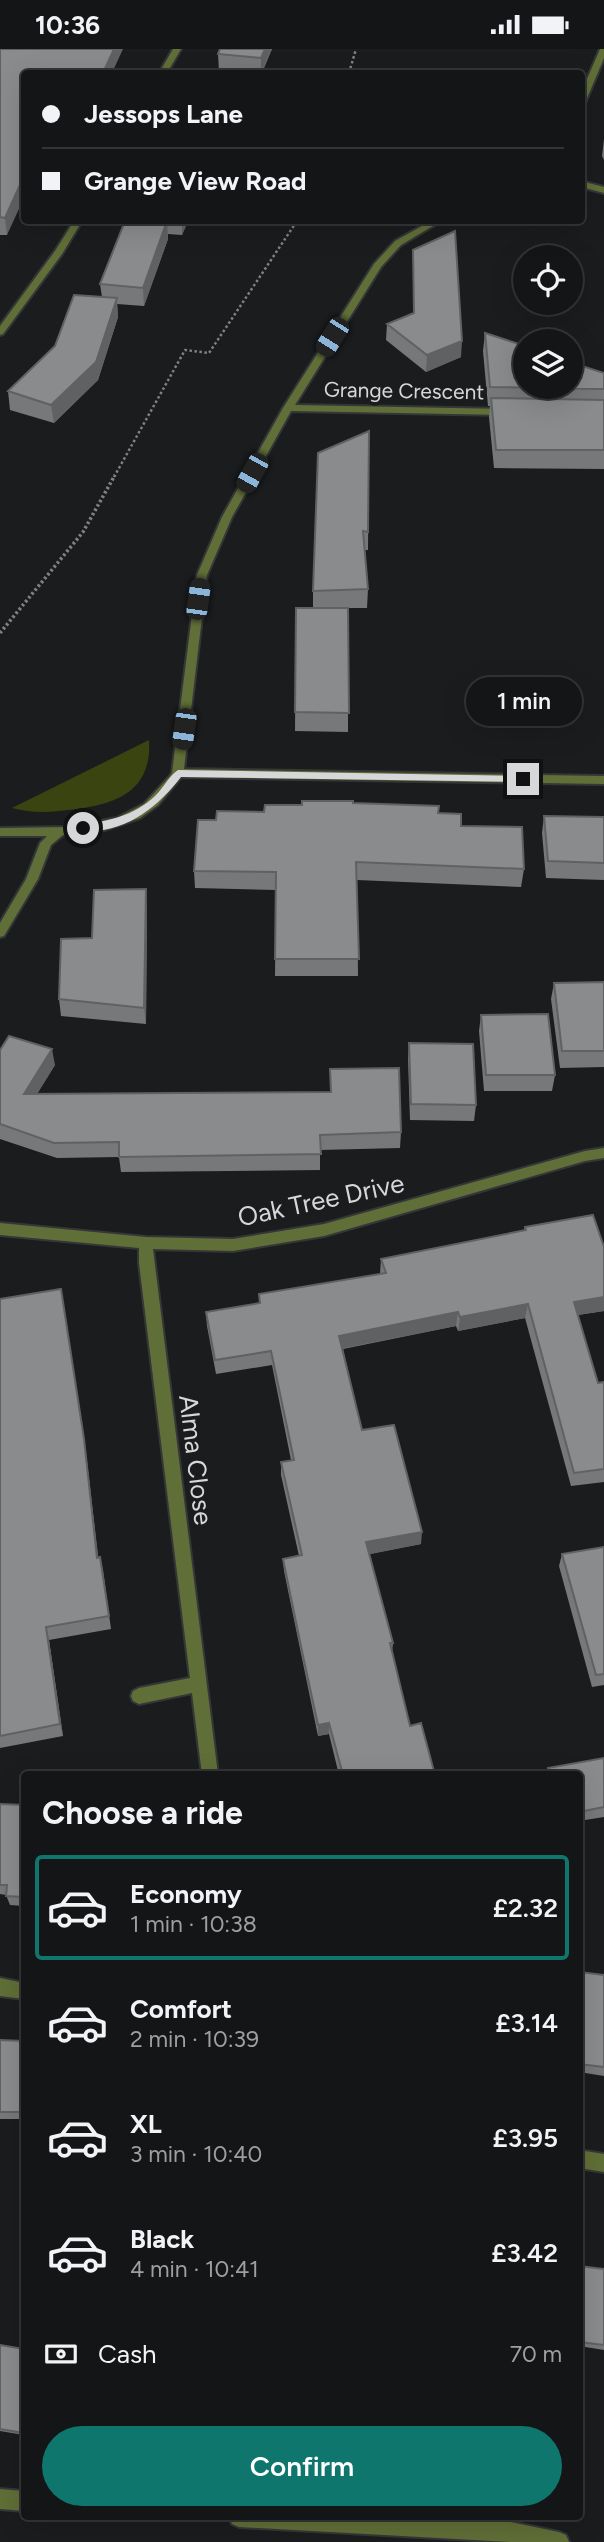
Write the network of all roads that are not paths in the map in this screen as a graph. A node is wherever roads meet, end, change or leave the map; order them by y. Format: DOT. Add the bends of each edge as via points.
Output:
graph roads {
  1 [pos="177,49"];
  2 [pos="604,49"];
  3 [pos="165,70"];
  4 [pos="585,94"];
  5 [pos="585,185"];
  6 [pos="604,190"];
  7 [pos="76,224"];
  8 [pos="432,224"];
  9 [pos="0,332"];
  10 [pos="288,408"];
  11 [pos="520,412"];
  12 [pos="178,773"];
  13 [pos="604,780"];
  14 [pos="61,830"];
  15 [pos="0,832"];
  16 [pos="0,933"];
  17 [pos="604,1153"];
  18 [pos="0,1229"];
  19 [pos="146,1243"];
  20 [pos="199,1684"];
  21 [pos="139,1696"];
  22 [pos="210,1771"];
  23 [pos="0,1987"];
  24 [pos="21,1990"];
  25 [pos="583,2160"];
  26 [pos="604,2163"];
  27 [pos="0,2499"];
  28 [pos="21,2501"];
  29 [pos="296,2520"];
  30 [pos="559,2542"];
  1 -- 3 [label="street"];
  2 -- 4 [label="street"];
  5 -- 6 [label="street"];
  7 -- 9 [label="street"];
  8 -- 10 [label="street" via="398,243 377,266"];
  10 -- 11 [label="street, Grange Crescent"];
  10 -- 12 [label="street" via="202,575"];
  12 -- 13 [label="street"];
  12 -- 14 [label="street" via="161,796 138,815 106,826"];
  14 -- 15 [label="street"];
  14 -- 16 [label="street" via="46,843 32,879"];
  17 -- 19 [label="street, Oak Tree Drive" via="324,1230 233,1245"];
  18 -- 19 [label="street, Oak Tree Drive"];
  19 -- 20 [label="street, Alma Close"];
  20 -- 21 [label="street"];
  20 -- 22 [label="street, Alma Close"];
  23 -- 24 [label="street"];
  25 -- 26 [label="street"];
  27 -- 28 [label="street"];
  29 -- 30 [label="street" via="505,2531"];
}
